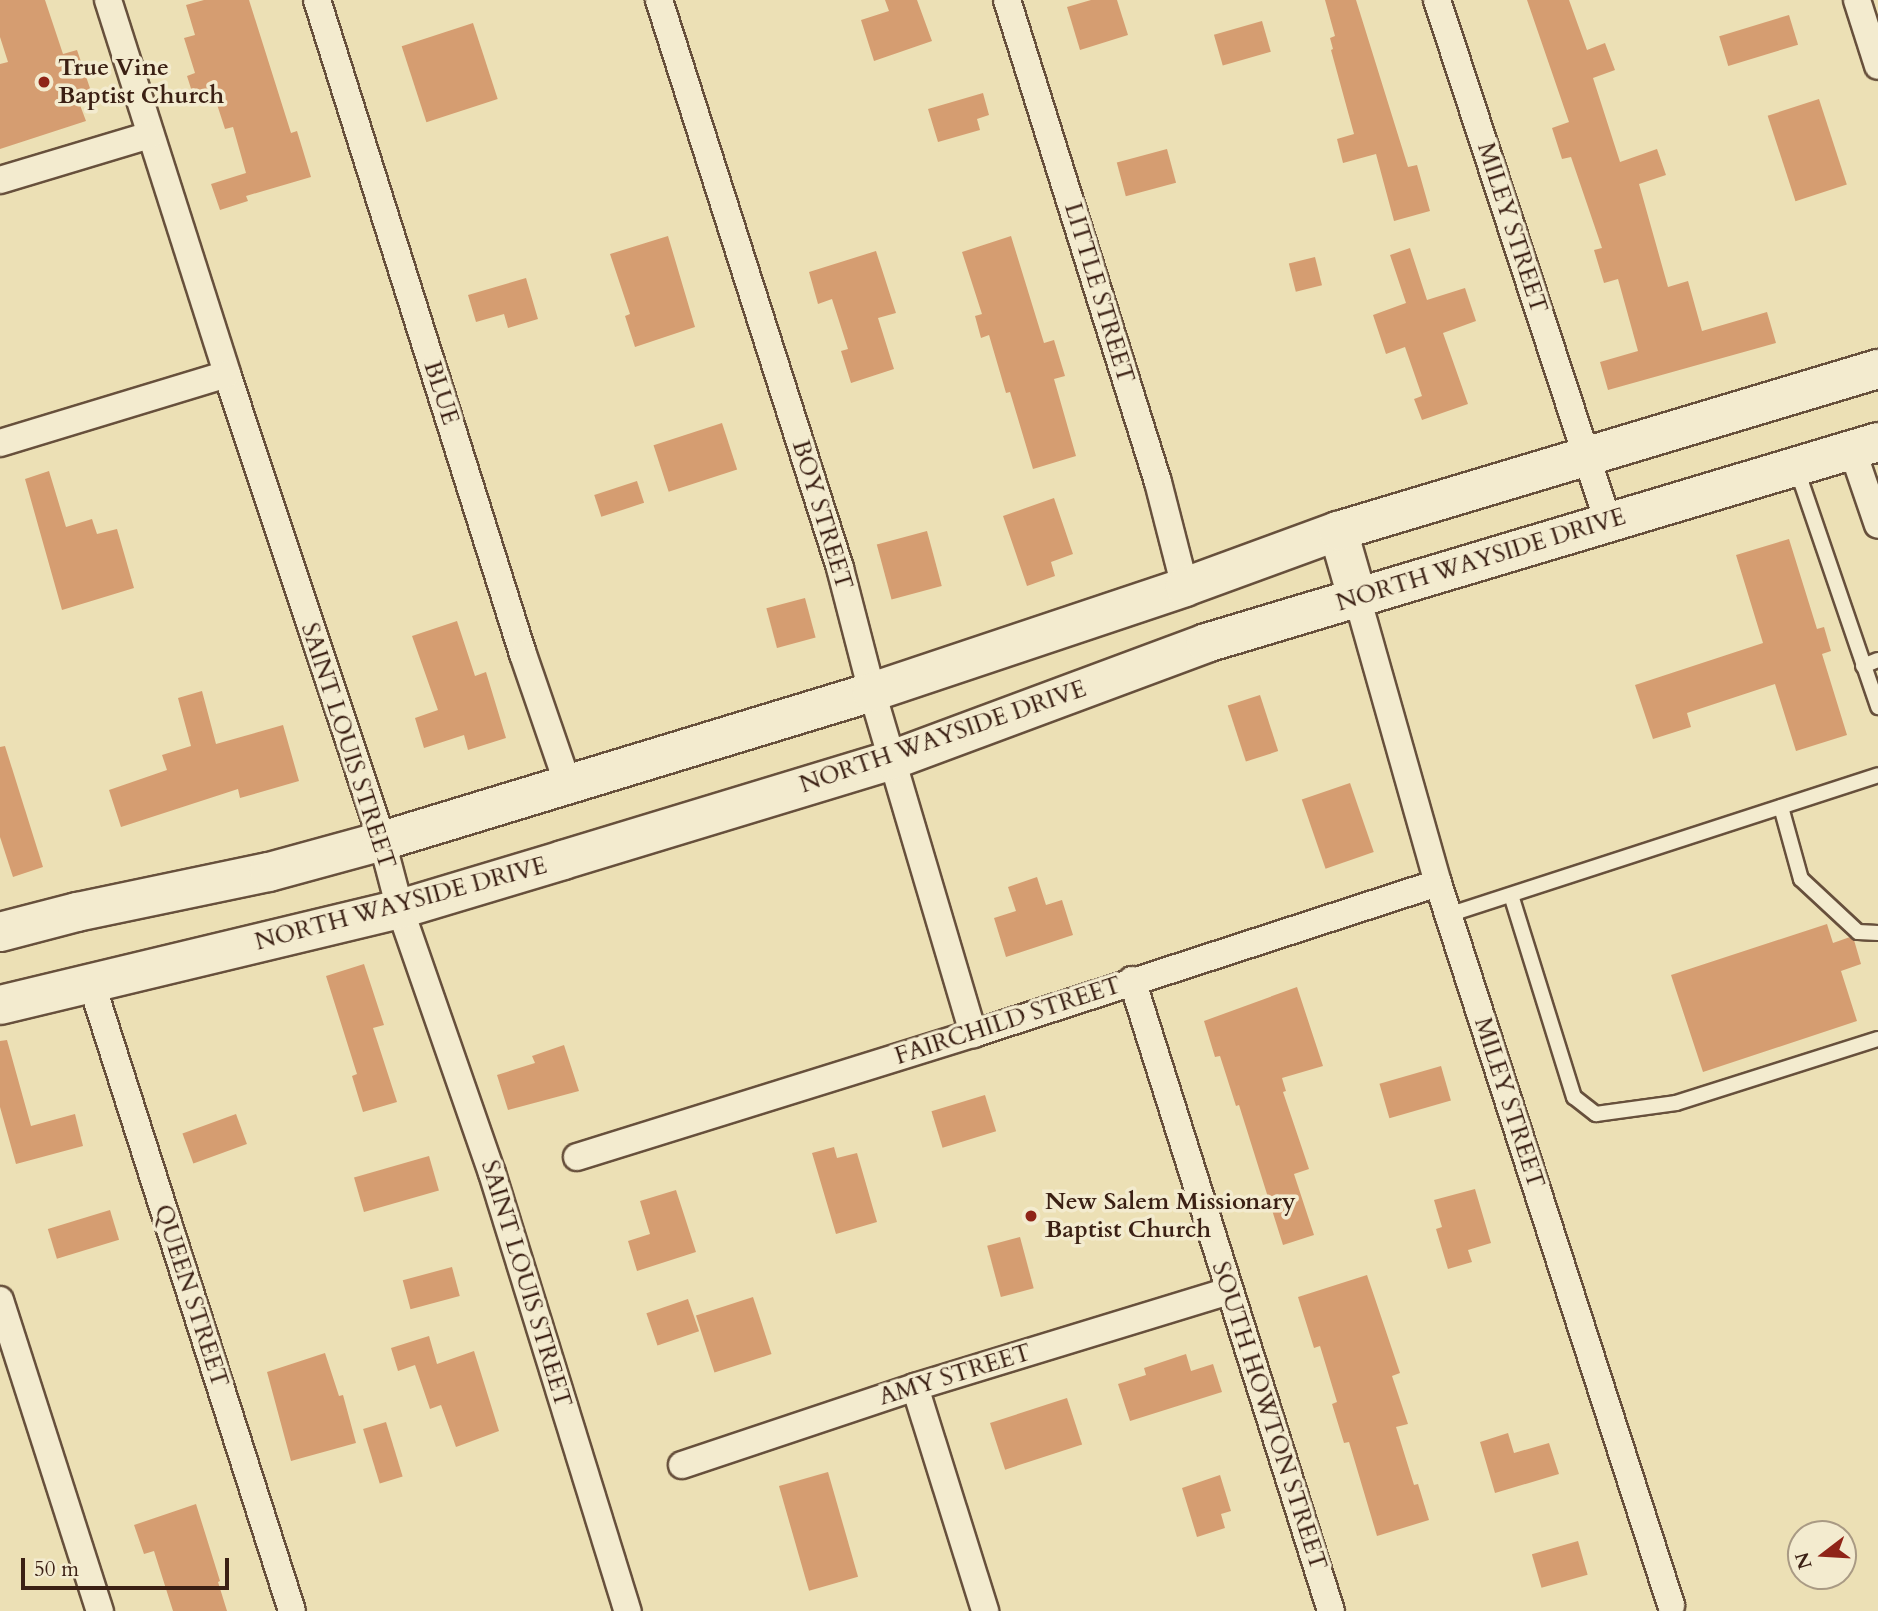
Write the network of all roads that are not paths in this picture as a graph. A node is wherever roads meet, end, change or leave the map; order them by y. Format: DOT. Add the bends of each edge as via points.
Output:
graph roads {
  1 [pos="108,0"];
  2 [pos="317,0"];
  3 [pos="659,0"];
  4 [pos="1007,0"];
  5 [pos="1437,0"];
  6 [pos="1857,0"];
  7 [pos="1878,66"];
  8 [pos="150,135"];
  9 [pos="0,180"];
  10 [pos="1878,369"];
  11 [pos="227,374"];
  12 [pos="0,443"];
  13 [pos="1865,446"];
  14 [pos="1587,456"];
  15 [pos="1796,466"];
  16 [pos="1608,522"];
  17 [pos="1878,525"];
  18 [pos="1338,531"];
  19 [pos="1185,587"];
  20 [pos="1357,597"];
  21 [pos="1878,660"];
  22 [pos="1864,666"];
  23 [pos="872,692"];
  24 [pos="1878,707"];
  25 [pos="891,760"];
  26 [pos="1878,775"];
  27 [pos="568,785"];
  28 [pos="1781,807"];
  29 [pos="382,841"];
  30 [pos="1438,883"];
  31 [pos="1511,895"];
  32 [pos="400,909"];
  33 [pos="1448,915"];
  34 [pos="0,932"];
  35 [pos="1878,933"];
  36 [pos="1132,981"];
  37 [pos="91,982"];
  38 [pos="0,1005"];
  39 [pos="973,1034"];
  40 [pos="1878,1039"];
  41 [pos="577,1157"];
  42 [pos="1229,1291"];
  43 [pos="0,1300"];
  44 [pos="915,1387"];
  45 [pos="682,1465"];
  46 [pos="1671,1605"];
  47 [pos="100,1611"];
  48 [pos="292,1611"];
  49 [pos="628,1611"];
  50 [pos="985,1611"];
  51 [pos="1331,1611"];
  1 -- 8 [label="street, SAINT LOUIS STREET"];
  2 -- 27 [label="street, BLUE"];
  3 -- 23 [label="street, BOY STREET" via="839,568"];
  4 -- 19 [label="street, LITTLE STREET" via="1158,482"];
  5 -- 14 [label="street, MILEY STREET"];
  6 -- 7 [label="street"];
  8 -- 9 [label="street"];
  8 -- 11 [label="street, SAINT LOUIS STREET"];
  10 -- 14 [label="main road"];
  11 -- 12 [label="street"];
  11 -- 29 [label="street, SAINT LOUIS STREET"];
  13 -- 15 [label="main road, NORTH WAYSIDE DRIVE"];
  13 -- 17 [label="street"];
  14 -- 16 [label="street, MILEY STREET"];
  14 -- 18 [label="main road"];
  15 -- 16 [label="main road, NORTH WAYSIDE DRIVE"];
  15 -- 22 [label="lane"];
  16 -- 20 [label="main road, NORTH WAYSIDE DRIVE"];
  18 -- 19 [label="main road"];
  18 -- 20 [label="main road"];
  19 -- 23 [label="main road"];
  20 -- 25 [label="main road, NORTH WAYSIDE DRIVE" via="1206,643"];
  20 -- 30 [label="street, MILEY STREET"];
  21 -- 22 [label="lane"];
  22 -- 24 [label="lane"];
  23 -- 25 [label="street, BOY STREET"];
  23 -- 27 [label="main road"];
  25 -- 32 [label="main road, NORTH WAYSIDE DRIVE"];
  25 -- 39 [label="street, BOY STREET"];
  26 -- 28 [label="lane"];
  27 -- 29 [label="main road"];
  28 -- 31 [label="lane"];
  28 -- 35 [label="lane" via="1801,879 1858,932"];
  29 -- 32 [label="street, SAINT LOUIS STREET"];
  29 -- 34 [label="main road" via="269,872"];
  30 -- 33 [label="street, MILEY STREET"];
  30 -- 36 [label="street, FAIRCHILD STREET"];
  31 -- 33 [label="lane"];
  31 -- 40 [label="lane" via="1574,1097 1596,1114 1676,1103"];
  32 -- 37 [label="main road, NORTH WAYSIDE DRIVE"];
  32 -- 49 [label="street, SAINT LOUIS STREET" via="492,1173"];
  33 -- 46 [label="street, MILEY STREET"];
  36 -- 39 [label="street, FAIRCHILD STREET"];
  36 -- 42 [label="street, SOUTH HOWTON STREET"];
  37 -- 38 [label="main road, NORTH WAYSIDE DRIVE"];
  37 -- 48 [label="street, QUEEN STREET"];
  39 -- 41 [label="street, FAIRCHILD STREET"];
  42 -- 44 [label="street, AMY STREET"];
  42 -- 51 [label="street, SOUTH HOWTON STREET"];
  43 -- 47 [label="street"];
  44 -- 45 [label="street, AMY STREET"];
  44 -- 50 [label="street"];
}
